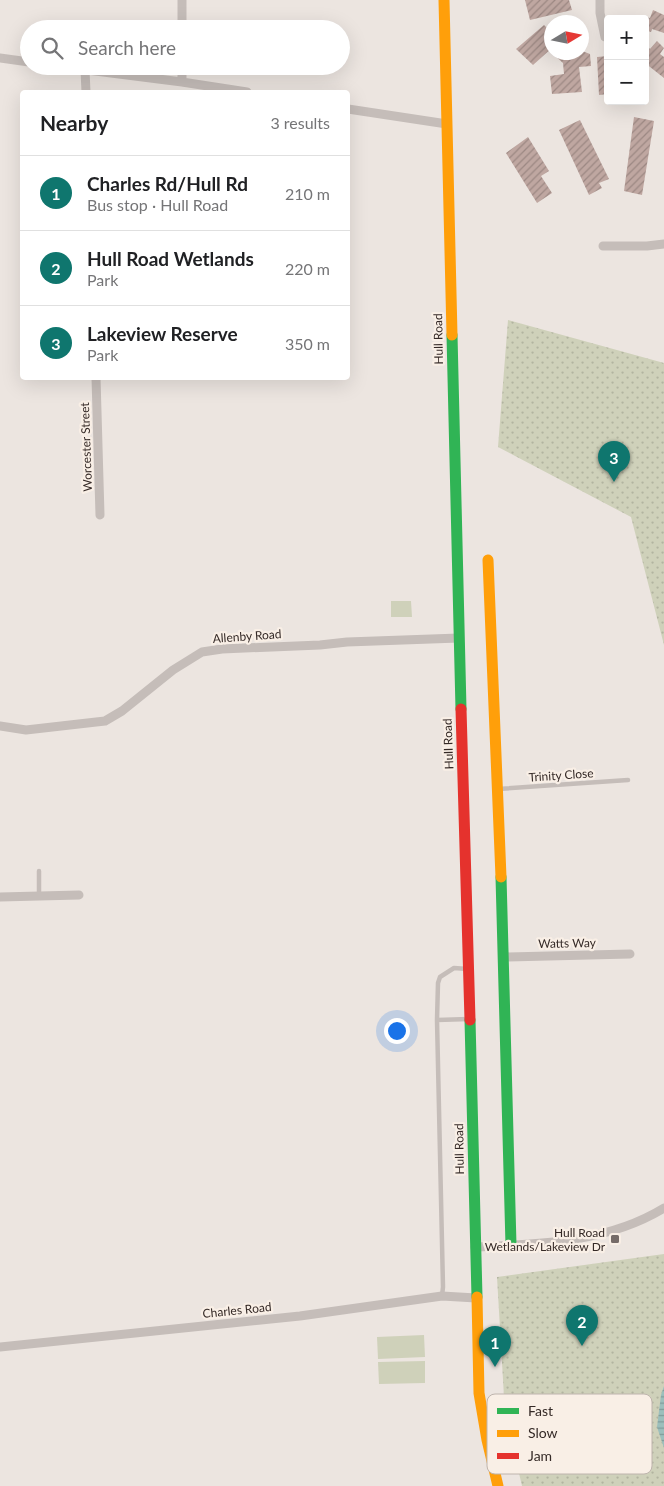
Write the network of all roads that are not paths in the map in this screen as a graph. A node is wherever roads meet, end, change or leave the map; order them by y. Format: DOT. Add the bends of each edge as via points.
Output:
graph roads {
  1 [pos="182,0"];
  2 [pos="444,0"];
  3 [pos="600,0"];
  4 [pos="182,20"];
  5 [pos="604,33"];
  6 [pos="0,58"];
  7 [pos="20,61"];
  8 [pos="85,75"];
  9 [pos="125,75"];
  10 [pos="182,75"];
  11 [pos="182,82"];
  12 [pos="86,90"];
  13 [pos="234,90"];
  14 [pos="350,108"];
  15 [pos="447,124"];
  16 [pos="664,244"];
  17 [pos="603,246"];
  18 [pos="96,380"];
  19 [pos="100,516"];
  20 [pos="488,560"];
  21 [pos="459,638"];
  22 [pos="0,726"];
  23 [pos="628,780"];
  24 [pos="496,790"];
  25 [pos="39,871"];
  26 [pos="79,895"];
  27 [pos="39,896"];
  28 [pos="0,897"];
  29 [pos="630,954"];
  30 [pos="504,957"];
  31 [pos="469,969"];
  32 [pos="470,1019"];
  33 [pos="437,1020"];
  34 [pos="664,1208"];
  35 [pos="511,1245"];
  36 [pos="475,1247"];
  37 [pos="442,1296"];
  38 [pos="476,1298"];
  39 [pos="0,1347"];
  40 [pos="487,1440"];
  1 -- 4 [label="street"];
  2 -- 15 [label="main road, Hull Road"];
  3 -- 5 [label="street"];
  6 -- 7 [label="street"];
  8 -- 12 [label="street"];
  9 -- 11 [label="street"];
  10 -- 11 [label="street"];
  11 -- 13 [label="street"];
  14 -- 15 [label="street"];
  15 -- 21 [label="main road, Hull Road"];
  16 -- 17 [label="street"];
  18 -- 19 [label="street, Worcester Street"];
  20 -- 24 [label="main road"];
  21 -- 22 [label="street, Allenby Road" via="202,652 105,721 26,730"];
  21 -- 31 [label="main road, Hull Road"];
  23 -- 24 [label="lane, Trinity Close"];
  24 -- 30 [label="main road"];
  25 -- 27 [label="lane"];
  26 -- 27 [label="street"];
  27 -- 28 [label="street"];
  29 -- 30 [label="street, Watts Way"];
  30 -- 35 [label="main road"];
  31 -- 32 [label="main road, Hull Road"];
  31 -- 33 [label="lane" via="454,968 440,977"];
  32 -- 33 [label="lane"];
  32 -- 36 [label="main road, Hull Road"];
  33 -- 37 [label="lane"];
  34 -- 35 [label="street" via="621,1229 594,1236 556,1243"];
  35 -- 36 [label="street"];
  36 -- 38 [label="main road, Hull Road"];
  37 -- 38 [label="street, Charles Road"];
  37 -- 39 [label="street, Charles Road" via="300,1316"];
  38 -- 40 [label="main road, Hull Road" via="479,1393"];
}
